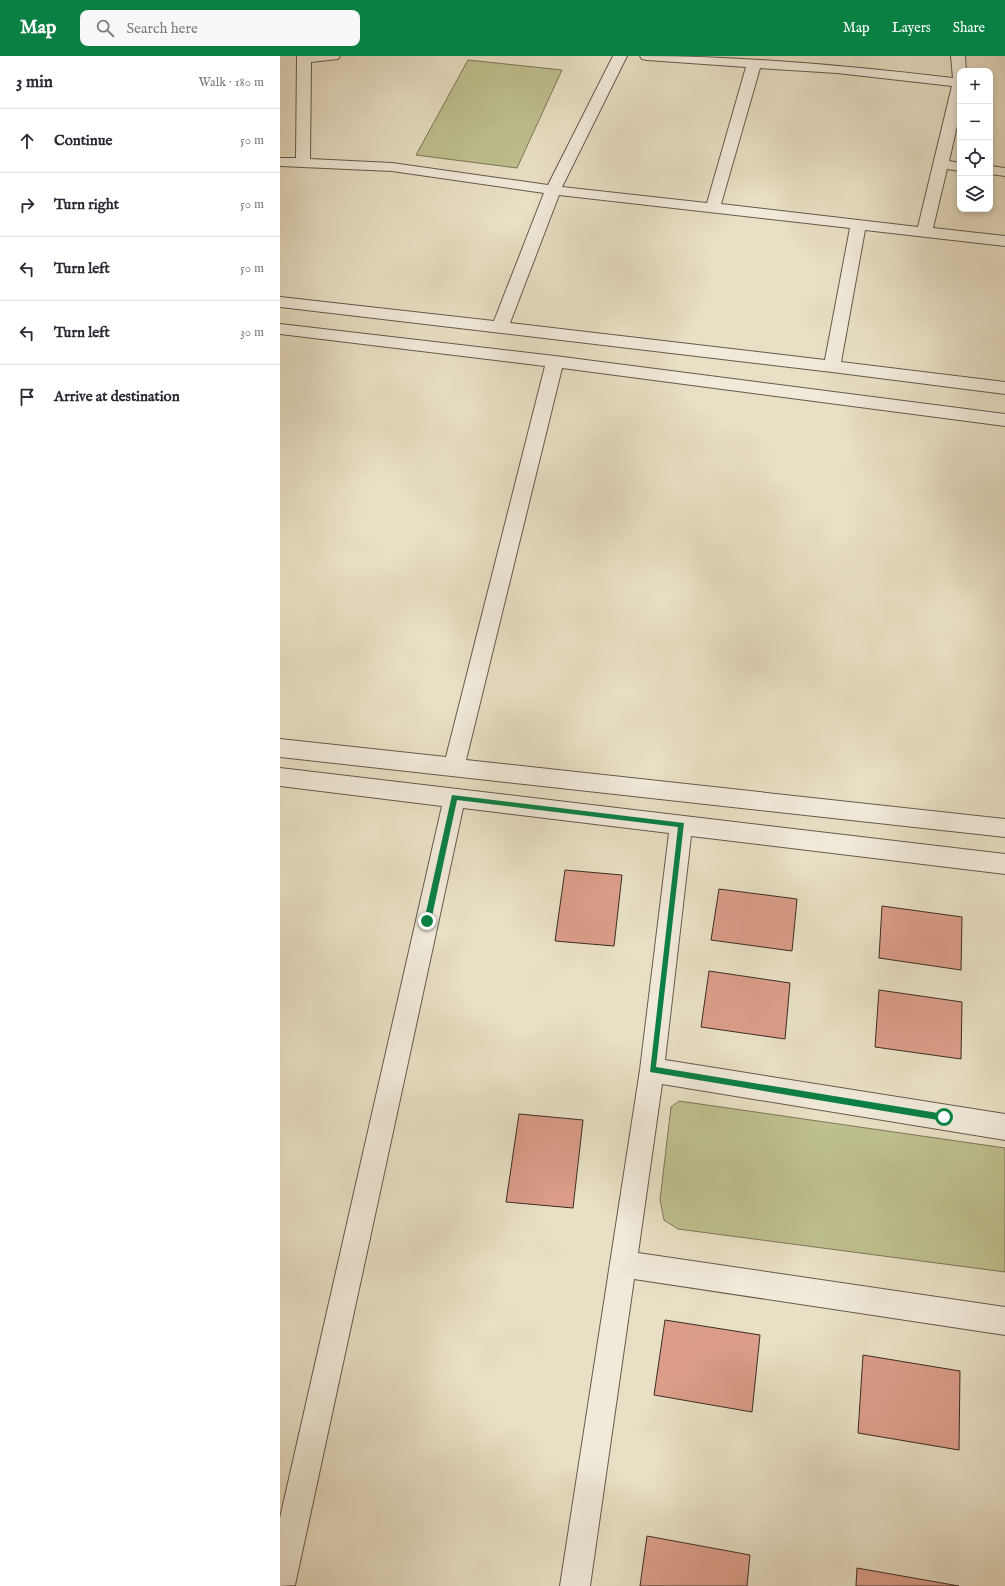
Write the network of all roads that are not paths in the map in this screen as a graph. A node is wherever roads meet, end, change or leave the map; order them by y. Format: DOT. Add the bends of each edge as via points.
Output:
graph roads {
  1 [pos="333,56"];
  2 [pos="620,56"];
  3 [pos="647,56"];
  4 [pos="958,56"];
  5 [pos="304,57"];
  6 [pos="754,64"];
  7 [pos="959,68"];
  8 [pos="957,83"];
  9 [pos="957,95"];
  10 [pos="291,162"];
  11 [pos="940,164"];
  12 [pos="957,167"];
  13 [pos="993,170"];
  14 [pos="1005,172"];
  15 [pos="280,178"];
  16 [pos="553,190"];
  17 [pos="713,207"];
  18 [pos="858,226"];
  19 [pos="925,231"];
  20 [pos="1005,241"];
  21 [pos="280,302"];
  22 [pos="500,327"];
  23 [pos="280,329"];
  24 [pos="555,362"];
  25 [pos="832,366"];
  26 [pos="1005,388"];
  27 [pos="1005,420"];
  28 [pos="280,748"];
  29 [pos="454,767"];
  30 [pos="280,777"];
  31 [pos="455,797"];
  32 [pos="681,825"];
  33 [pos="1005,828"];
  34 [pos="1005,864"];
  35 [pos="652,1070"];
  36 [pos="1005,1127"];
  37 [pos="622,1264"];
  38 [pos="1005,1321"];
  39 [pos="280,1585"];
  40 [pos="575,1586"];
  1 -- 5 [label="street"];
  2 -- 16 [label="street"];
  3 -- 6 [label="street"];
  4 -- 7 [label="street"];
  5 -- 10 [label="street"];
  6 -- 8 [label="street" via="837,69"];
  6 -- 17 [label="street"];
  9 -- 11 [label="street"];
  10 -- 15 [label="street"];
  10 -- 16 [label="street" via="392,167"];
  11 -- 12 [label="street"];
  11 -- 19 [label="street"];
  13 -- 14 [label="street"];
  16 -- 17 [label="street"];
  16 -- 22 [label="street"];
  17 -- 18 [label="street"];
  18 -- 19 [label="street"];
  18 -- 25 [label="street"];
  19 -- 20 [label="street"];
  21 -- 22 [label="street"];
  22 -- 25 [label="street"];
  23 -- 24 [label="street"];
  24 -- 27 [label="street"];
  24 -- 29 [label="street"];
  25 -- 26 [label="street"];
  28 -- 29 [label="street"];
  29 -- 33 [label="street"];
  30 -- 31 [label="street"];
  31 -- 32 [label="street"];
  31 -- 39 [label="street"];
  32 -- 34 [label="street"];
  32 -- 35 [label="street"];
  35 -- 36 [label="street"];
  35 -- 37 [label="street"];
  37 -- 38 [label="street"];
  37 -- 40 [label="street"];
}
